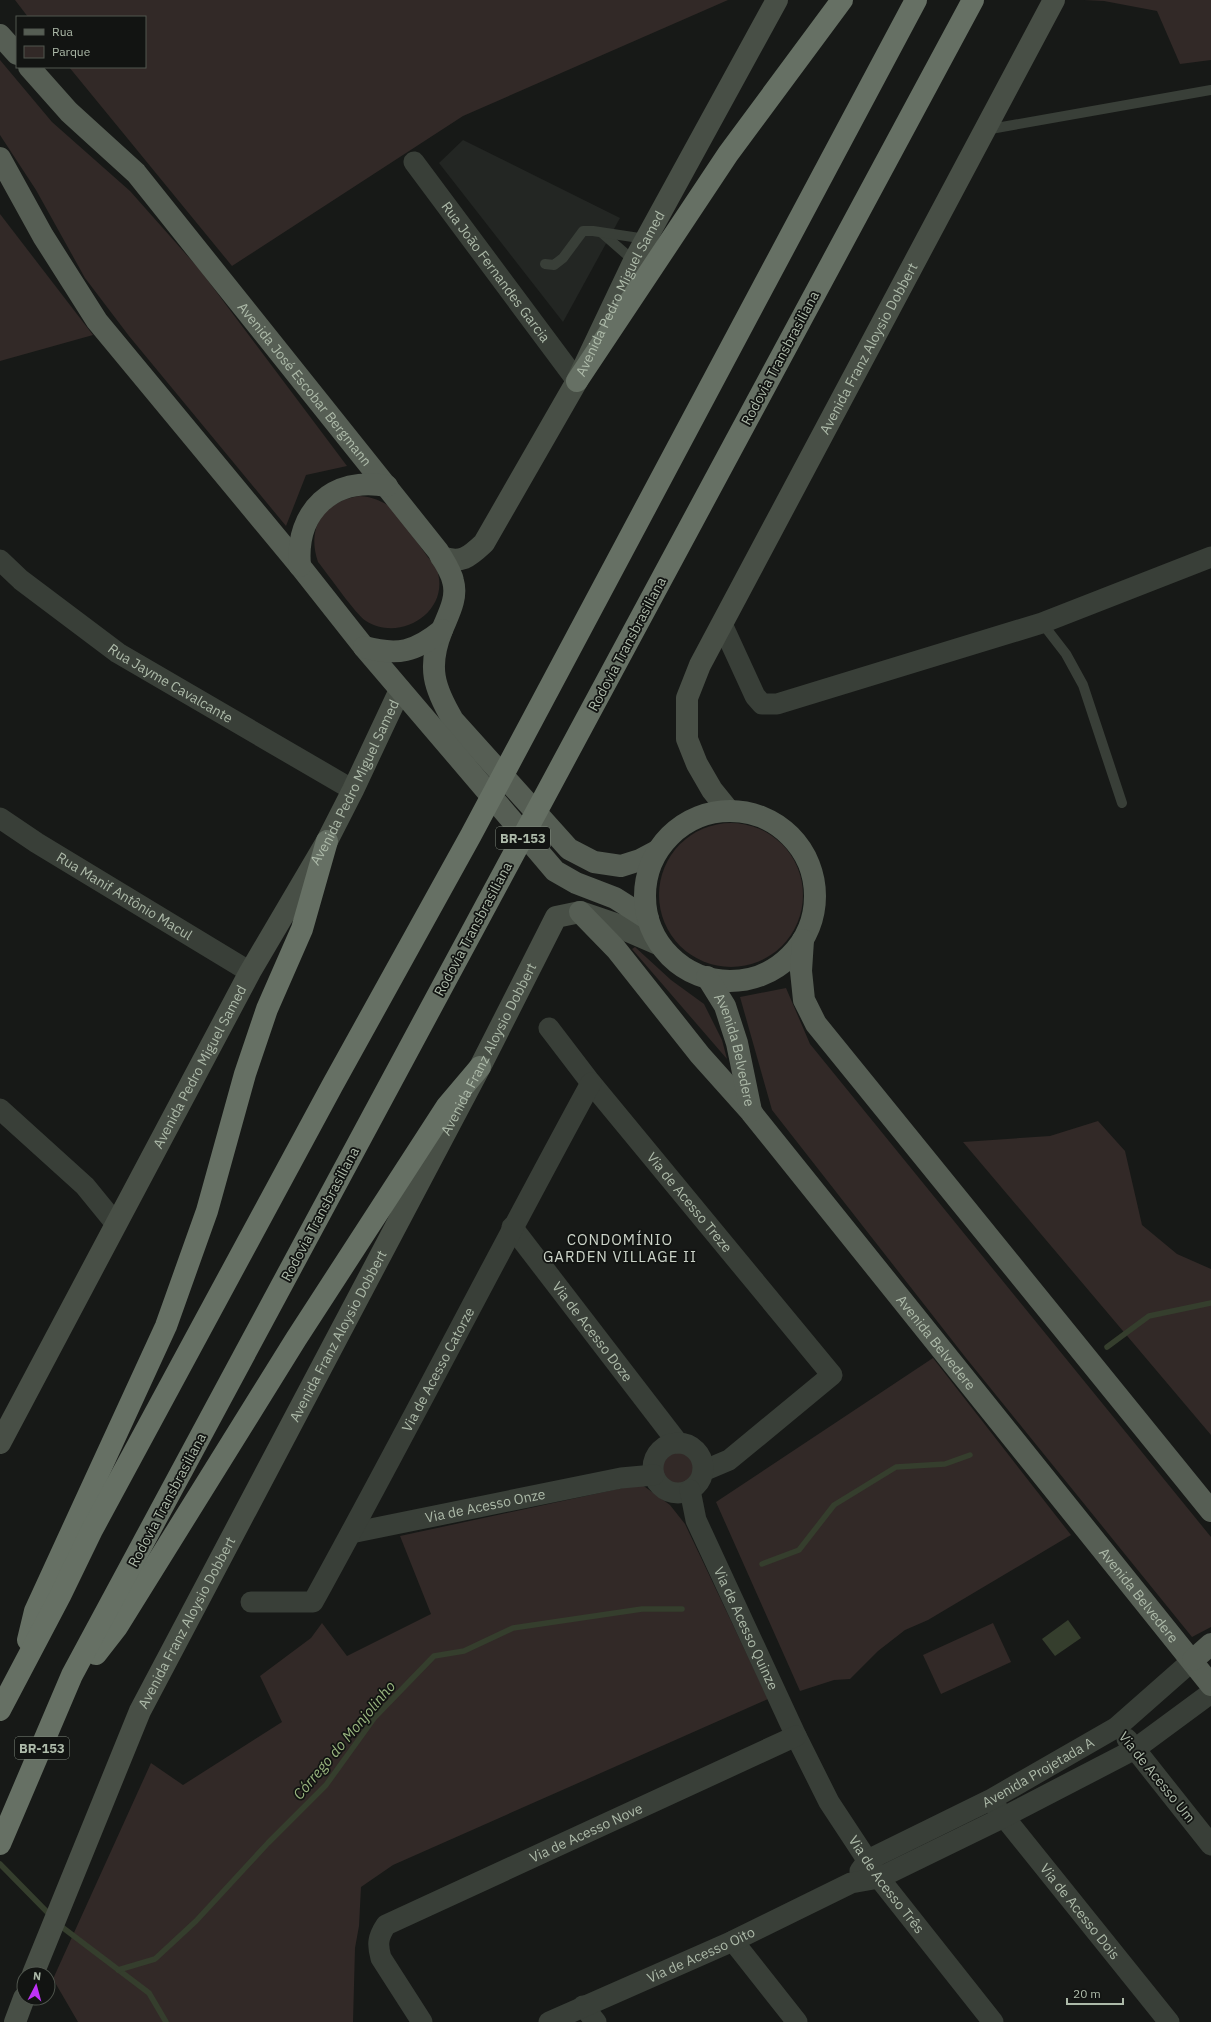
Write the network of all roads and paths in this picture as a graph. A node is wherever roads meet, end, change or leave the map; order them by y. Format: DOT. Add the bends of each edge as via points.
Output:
graph roads {
  1 [pos="778,0"];
  2 [pos="842,0"];
  3 [pos="916,0"];
  4 [pos="973,0"];
  5 [pos="1054,0"];
  6 [pos="0,35"];
  7 [pos="16,53"];
  8 [pos="30,68"];
  9 [pos="1211,90"];
  10 [pos="985,130"];
  11 [pos="0,158"];
  12 [pos="414,162"];
  13 [pos="602,233"];
  14 [pos="646,239"];
  15 [pos="634,261"];
  16 [pos="545,264"];
  17 [pos="577,381"];
  18 [pos="388,486"];
  19 [pos="441,557"];
  20 [pos="1211,558"];
  21 [pos="0,560"];
  22 [pos="300,566"];
  23 [pos="722,624"];
  24 [pos="1042,624"];
  25 [pos="442,630"];
  26 [pos="364,648"];
  27 [pos="400,690"];
  28 [pos="353,790"];
  29 [pos="1122,803"];
  30 [pos="729,811"];
  31 [pos="0,818"];
  32 [pos="327,841"];
  33 [pos="657,850"];
  34 [pos="580,912"];
  35 [pos="648,919"];
  36 [pos="803,940"];
  37 [pos="660,945"];
  38 [pos="250,972"];
  39 [pos="707,977"];
  40 [pos="549,1028"];
  41 [pos="480,1067"];
  42 [pos="591,1082"];
  43 [pos="0,1109"];
  44 [pos="751,1112"];
  45 [pos="116,1224"];
  46 [pos="512,1228"];
  47 [pos="1,1440"];
  48 [pos="663,1457"];
  49 [pos="702,1464"];
  50 [pos="683,1492"];
  51 [pos="1211,1512"];
  52 [pos="351,1533"];
  53 [pos="251,1602"];
  54 [pos="1211,1644"];
  55 [pos="1193,1660"];
  56 [pos="21,1671"];
  57 [pos="72,1675"];
  58 [pos="1211,1685"];
  59 [pos="1160,1688"];
  60 [pos="1211,1693"];
  61 [pos="0,1710"];
  62 [pos="1181,1714"];
  63 [pos="1117,1727"];
  64 [pos="796,1736"];
  65 [pos="1135,1749"];
  66 [pos="990,1800"];
  67 [pos="1004,1816"];
  68 [pos="0,1844"];
  69 [pos="1211,1845"];
  70 [pos="868,1860"];
  71 [pos="879,1878"];
  72 [pos="851,1882"];
  73 [pos="733,1941"];
  74 [pos="36,1966"];
  75 [pos="21,2006"];
  76 [pos="583,2006"];
  77 [pos="15,2022"];
  78 [pos="422,2022"];
  79 [pos="549,2022"];
  80 [pos="596,2022"];
  81 [pos="797,2022"];
  82 [pos="993,2022"];
  83 [pos="1169,2022"];
  1 -- 14 [label="main road, Avenida Pedro Miguel Samed"];
  2 -- 17 [label="highway" via="728,154"];
  3 -- 56 [label="highway, BR-153" via="471,835 92,1530"];
  4 -- 57 [label="highway, Rodovia Transbrasiliana / BR-153"];
  5 -- 10 [label="main road, Avenida Franz Aloysio Dobbert"];
  6 -- 7 [label="main road"];
  8 -- 18 [label="main road, Avenida José Escobar Bergmann" via="69,112 136,173"];
  9 -- 10 [label="lane"];
  10 -- 23 [label="main road, Avenida Franz Aloysio Dobbert"];
  11 -- 22 [label="main road" via="43,236 97,321"];
  12 -- 17 [label="street, Rua João Fernandes Garcia"];
  13 -- 14 [label="lane"];
  13 -- 15 [label="lane"];
  13 -- 16 [label="lane" via="583,231 563,258 554,265"];
  14 -- 15 [label="main road, Avenida Pedro Miguel Samed"];
  15 -- 17 [label="main road, Avenida Pedro Miguel Samed"];
  17 -- 19 [label="main road, Avenida Pedro Miguel Samed" via="484,543 471,555 460,560"];
  18 -- 19 [label="main road, Avenida José Escobar Bergmann"];
  18 -- 22 [label="main road" via="372,483 348,486 315,507 301,535"];
  19 -- 25 [label="main road, Avenida José Escobar Bergmann" via="454,581 449,616"];
  20 -- 24 [label="street"];
  21 -- 28 [label="street, Rua Jayme Cavalcante" via="21,580 118,653"];
  22 -- 26 [label="main road"];
  23 -- 24 [label="street" via="755,696 762,704 777,704"];
  23 -- 30 [label="main road, Avenida Franz Aloysio Dobbert" via="700,665 687,698 687,739 697,764 712,790"];
  24 -- 29 [label="lane" via="1066,654 1083,685"];
  25 -- 26 [label="main road" via="425,643 406,651 385,652"];
  25 -- 33 [label="main road, Avenida José Escobar Bergmann" via="437,650 435,683 453,720 569,849 594,862 621,866 640,860"];
  26 -- 27 [label="main road"];
  27 -- 28 [label="main road, Avenida Pedro Miguel Samed"];
  27 -- 35 [label="main road" via="554,871 576,883 615,898"];
  28 -- 32 [label="main road, Avenida Pedro Miguel Samed"];
  30 -- 33 [label="main road" via="688,821 676,829"];
  30 -- 36 [label="main road" via="746,812 776,824 800,847 808,861 815,893 810,925"];
  31 -- 38 [label="street, Rua Manif Antônio Macul"];
  32 -- 38 [label="main road, Avenida Pedro Miguel Samed"];
  32 -- 56 [label="highway" via="302,929 267,1009 245,1074 207,1211 166,1326 35,1611"];
  33 -- 35 [label="main road" via="646,877 645,905"];
  34 -- 37 [label="main road, Avenida Franz Aloysio Dobbert" via="624,926 630,932"];
  34 -- 41 [label="main road, Avenida Franz Aloysio Dobbert" via="556,917"];
  34 -- 44 [label="main road" via="616,949 700,1055"];
  35 -- 37 [label="main road"];
  36 -- 39 [label="main road" via="793,952 768,971 754,977 738,980"];
  36 -- 51 [label="main road" via="801,971 804,1000 816,1024"];
  37 -- 39 [label="main road" via="681,965"];
  38 -- 45 [label="main road, Avenida Pedro Miguel Samed"];
  39 -- 44 [label="main road, Avenida Belvedere" via="725,1006 737,1043"];
  40 -- 42 [label="street, Via de Acesso Treze"];
  41 -- 57 [label="highway" via="447,1106 296,1339 117,1627 98,1652"];
  41 -- 74 [label="main road, Avenida Franz Aloysio Dobbert" via="140,1711"];
  42 -- 46 [label="street, Via de Acesso Catorze"];
  42 -- 49 [label="street, Via de Acesso Treze" via="832,1375 729,1460"];
  43 -- 45 [label="street" via="85,1186"];
  44 -- 55 [label="main road, Avenida Belvedere"];
  45 -- 47 [label="main road, Avenida Pedro Miguel Samed"];
  46 -- 48 [label="street, Via de Acesso Doze" via="658,1417"];
  46 -- 52 [label="street, Via de Acesso Catorze"];
  48 -- 49 [label="street" via="691,1447"];
  48 -- 50 [label="street" via="662,1488"];
  48 -- 52 [label="street, Via de Acesso Onze" via="621,1478"];
  49 -- 50 [label="street" via="698,1484"];
  50 -- 64 [label="street, Via de Acesso Quinze"];
  52 -- 53 [label="street, Via de Acesso Catorze" via="312,1602"];
  54 -- 55 [label="main road"];
  55 -- 58 [label="main road, Avenida Belvedere"];
  55 -- 59 [label="street, Avenida Projetada A"];
  56 -- 61 [label="highway, BR-153"];
  57 -- 68 [label="highway, Rodovia Transbrasiliana / BR-153"];
  59 -- 62 [label="street"];
  59 -- 63 [label="street, Avenida Projetada A"];
  60 -- 62 [label="street, Avenida Projetada A"];
  62 -- 65 [label="street, Avenida Projetada A"];
  63 -- 65 [label="street, Via de Acesso Um"];
  63 -- 66 [label="street, Avenida Projetada A"];
  64 -- 70 [label="street, Via de Acesso Três" via="829,1802"];
  64 -- 78 [label="street, Via de Acesso Nove" via="386,1925 379,1935 378,1947 381,1958"];
  65 -- 67 [label="street, Avenida Projetada A"];
  65 -- 69 [label="street, Via de Acesso Um"];
  66 -- 67 [label="street, Via de Acesso Dois"];
  66 -- 70 [label="street, Avenida Projetada A"];
  67 -- 71 [label="street, Avenida Projetada A"];
  67 -- 83 [label="street, Via de Acesso Dois"];
  70 -- 71 [label="street, Via de Acesso Três"];
  70 -- 72 [label="street, Via de Acesso Oito"];
  71 -- 72 [label="street, Via de Acesso Oito"];
  71 -- 82 [label="street, Via de Acesso Três"];
  72 -- 73 [label="street, Via de Acesso Oito"];
  73 -- 76 [label="street, Via de Acesso Oito"];
  73 -- 81 [label="street"];
  75 -- 77 [label="main road"];
  76 -- 79 [label="street, Via de Acesso Oito"];
  76 -- 80 [label="street"];
}
